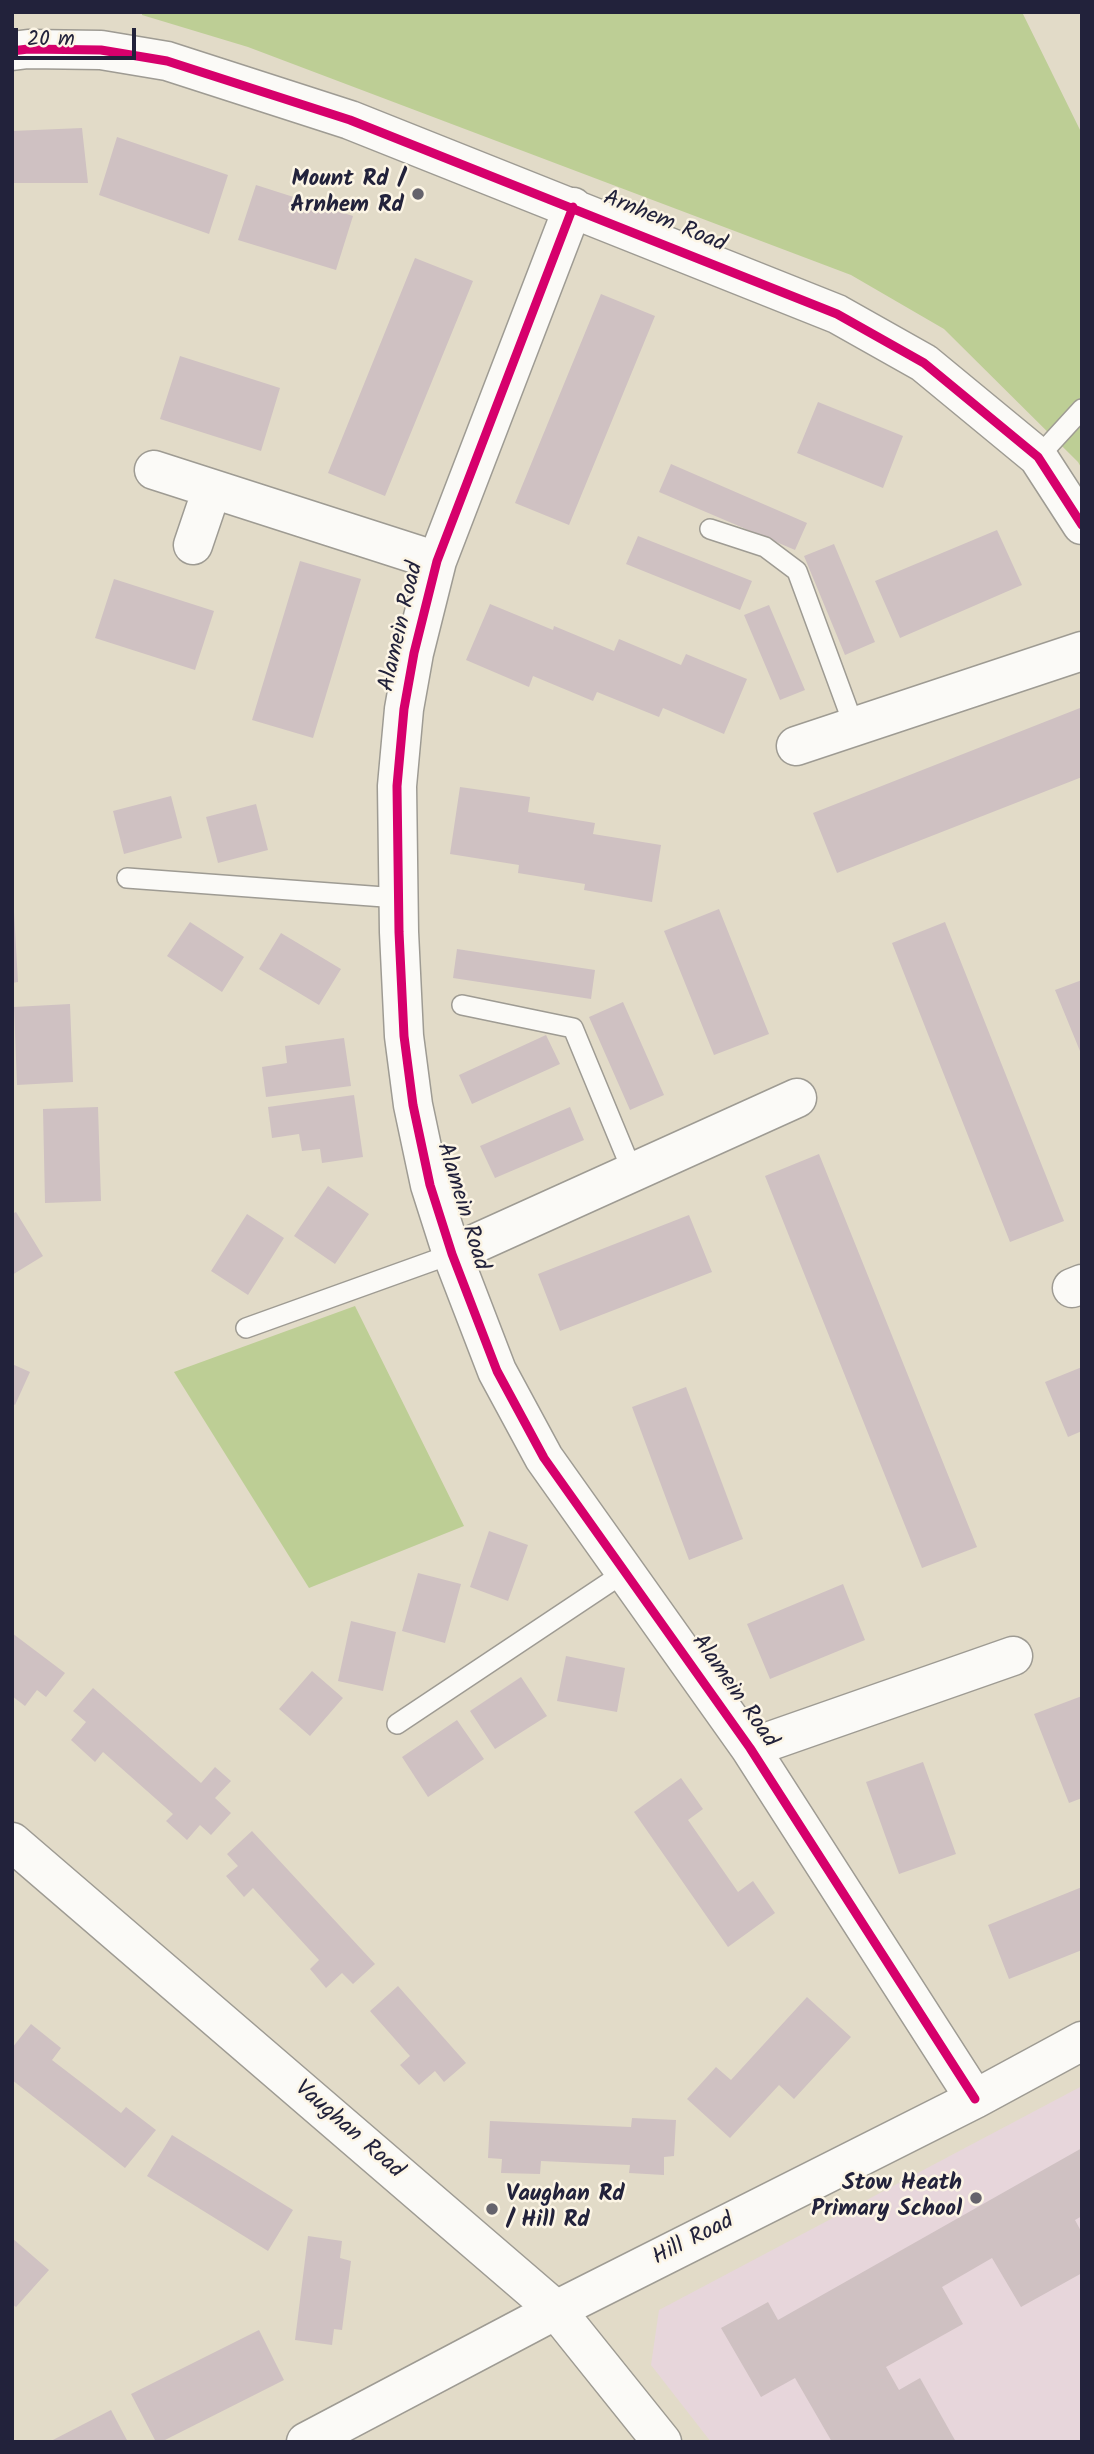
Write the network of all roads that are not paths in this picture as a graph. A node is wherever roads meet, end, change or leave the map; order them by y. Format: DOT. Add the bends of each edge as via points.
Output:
graph roads {
  1 [pos="12,51"];
  2 [pos="573,207"];
  3 [pos="1082,409"];
  4 [pos="1038,457"];
  5 [pos="154,470"];
  6 [pos="212,489"];
  7 [pos="1082,525"];
  8 [pos="710,529"];
  9 [pos="193,545"];
  10 [pos="437,561"];
  11 [pos="1082,651"];
  12 [pos="854,726"];
  13 [pos="796,746"];
  14 [pos="127,878"];
  15 [pos="398,898"];
  16 [pos="462,1005"];
  17 [pos="797,1098"];
  18 [pos="632,1173"];
  19 [pos="452,1254"];
  20 [pos="246,1328"];
  21 [pos="625,1572"];
  22 [pos="1013,1656"];
  23 [pos="397,1724"];
  24 [pos="750,1748"];
  25 [pos="12,1842"];
  26 [pos="1082,2041"];
  27 [pos="975,2099"];
  28 [pos="556,2310"];
  29 [pos="306,2442"];
  30 [pos="662,2442"];
  1 -- 2 [label="street, Arnhem Road" via="100,50 167,61 350,120"];
  2 -- 4 [label="street, Arnhem Road" via="837,314 924,363"];
  2 -- 10 [label="street, Alamein Road"];
  3 -- 4 [label="lane"];
  4 -- 7 [label="street, Arnhem Road"];
  5 -- 6 [label="street"];
  6 -- 9 [label="street"];
  6 -- 10 [label="street"];
  8 -- 12 [label="lane" via="765,547 797,571"];
  10 -- 15 [label="street, Alamein Road" via="404,709 397,786"];
  11 -- 12 [label="street"];
  12 -- 13 [label="street"];
  14 -- 15 [label="lane"];
  15 -- 19 [label="street, Alamein Road" via="404,1037 413,1105 430,1185"];
  16 -- 18 [label="lane" via="573,1028"];
  17 -- 18 [label="street"];
  18 -- 19 [label="street"];
  19 -- 20 [label="lane"];
  19 -- 21 [label="street, Alamein Road" via="497,1371 538,1447"];
  21 -- 23 [label="lane"];
  21 -- 24 [label="street, Alamein Road"];
  22 -- 24 [label="street"];
  24 -- 27 [label="street, Alamein Road"];
  25 -- 28 [label="street, Vaughan Road"];
  26 -- 27 [label="street, Hill Road"];
  27 -- 28 [label="street, Hill Road"];
  28 -- 29 [label="street, Hill Road"];
  28 -- 30 [label="street, Vaughan Road"];
}
